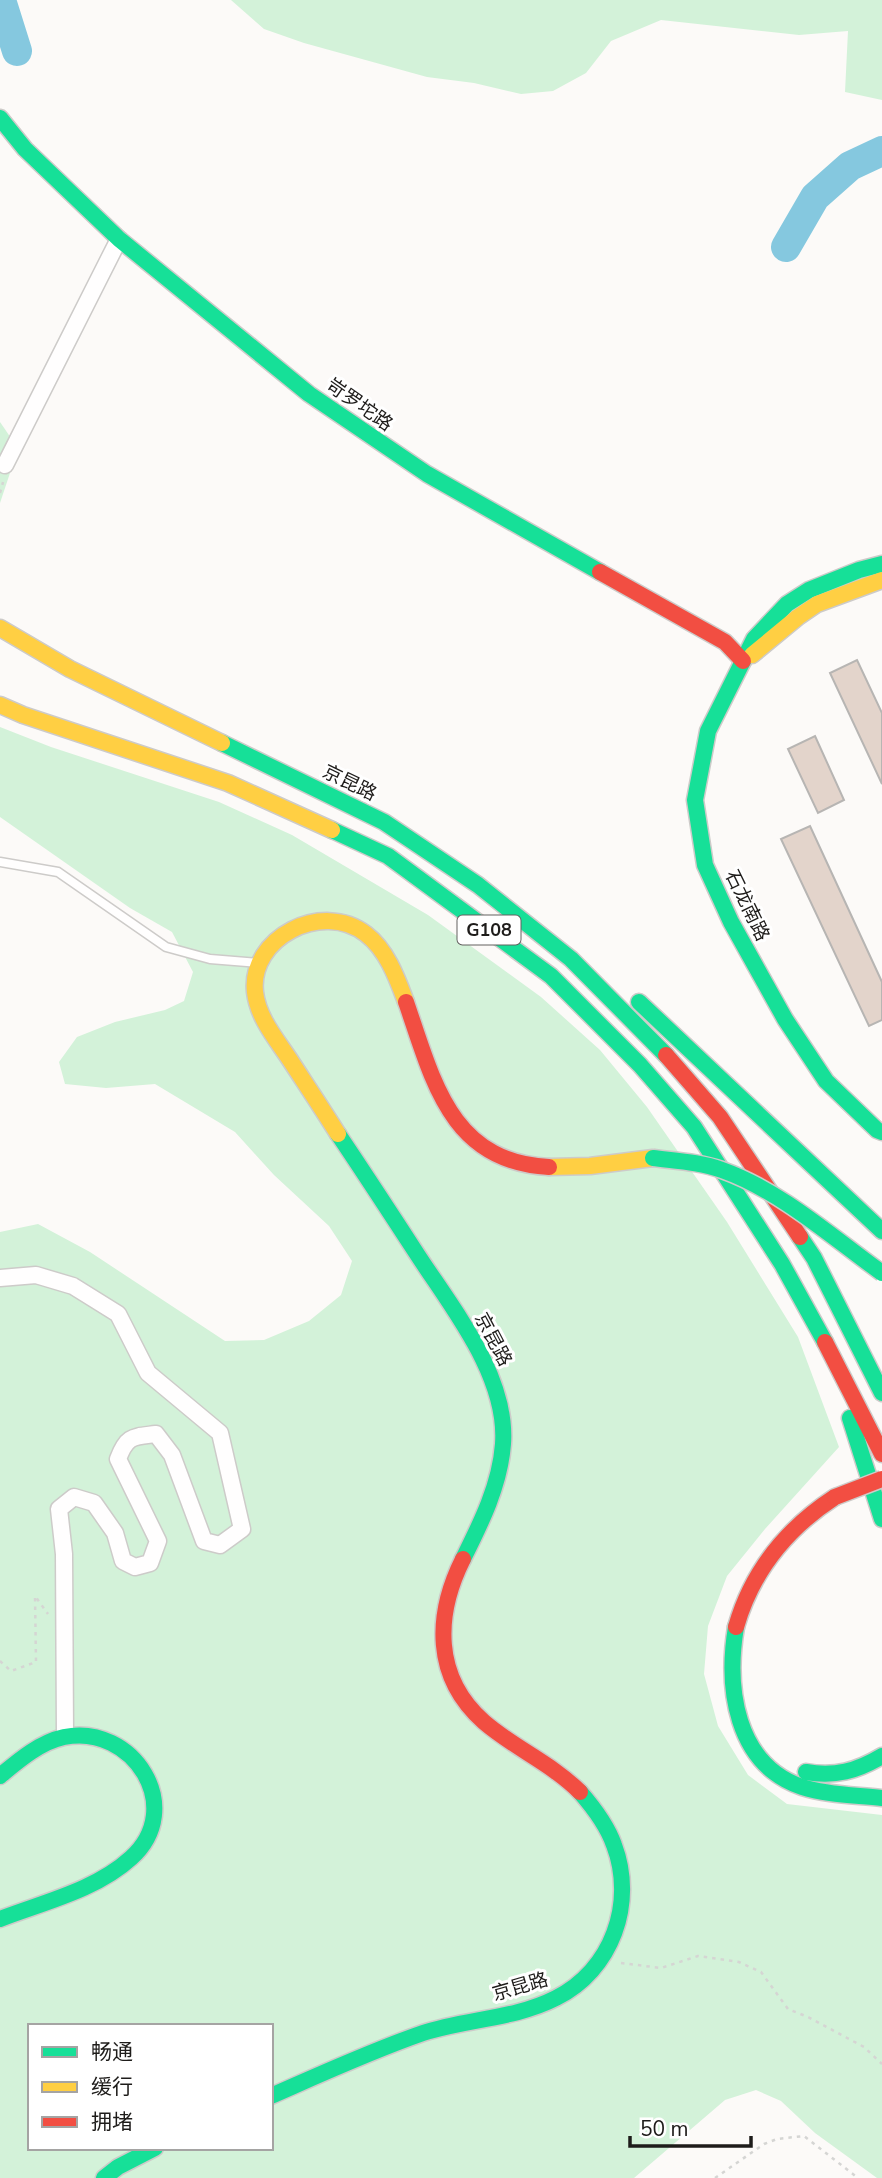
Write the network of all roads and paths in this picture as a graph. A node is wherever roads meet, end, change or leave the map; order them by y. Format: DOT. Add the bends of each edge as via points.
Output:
graph roads {
  1 [pos="0,118"];
  2 [pos="119,239"];
  3 [pos="5,465"];
  4 [pos="882,564"];
  5 [pos="882,580"];
  6 [pos="0,628"];
  7 [pos="743,660"];
  8 [pos="0,705"];
  9 [pos="0,862"];
  10 [pos="478,885"];
  11 [pos="260,963"];
  12 [pos="610,975"];
  13 [pos="630,994"];
  14 [pos="882,1132"];
  15 [pos="882,1231"];
  16 [pos="882,1272"];
  17 [pos="0,1278"];
  18 [pos="827,1346"];
  19 [pos="882,1393"];
  20 [pos="882,1454"];
  21 [pos="882,1479"];
  22 [pos="882,1493"];
  23 [pos="838,1503"];
  24 [pos="882,1519"];
  25 [pos="65,1637"];
  26 [pos="0,1661"];
  27 [pos="65,1736"];
  28 [pos="882,1756"];
  29 [pos="0,1776"];
  30 [pos="882,1798"];
  31 [pos="0,1919"];
  32 [pos="600,1962"];
  33 [pos="882,2064"];
  34 [pos="273,2095"];
  35 [pos="151,2150"];
  36 [pos="104,2178"];
  37 [pos="715,2178"];
  38 [pos="858,2178"];
  1 -- 2 [label="main road, 岢罗坨路" via="25,149"];
  2 -- 3 [label="street"];
  2 -- 7 [label="main road, 岢罗坨路" via="366,435 725,642"];
  4 -- 7 [label="main road, 石龙南路" via="833,579 787,604 754,639"];
  5 -- 7 [label="main road" via="826,600"];
  6 -- 10 [label="main road, 京昆路 / G108" via="70,669 384,822"];
  7 -- 14 [label="main road, 石龙南路" via="708,731 695,800 705,865 731,922 826,1081"];
  8 -- 18 [label="main road, G108" via="228,783 388,856 551,976 694,1127 782,1265"];
  9 -- 11 [label="lane" via="58,872 166,947"];
  10 -- 12 [label="main road" via="515,896"];
  10 -- 19 [label="main road, 京昆路 / G108" via="571,959 645,1032 720,1117 814,1258"];
  11 -- 16 [label="main road, bridge" via="277,940 300,924 330,920 358,929 379,946 393,970 443,1103 463,1130 488,1151 546,1168 653,1158 703,1164 740,1177 780,1200"];
  11 -- 32 [label="main road, 京昆路" via="254,989 263,1020 468,1332 494,1383 503,1426 500,1471 448,1592 442,1618 445,1654 452,1678 483,1721 562,1774 584,1794 608,1829 623,1876 623,1898"];
  13 -- 15 [label="main road"];
  17 -- 25 [label="street" via="36,1275 73,1286 118,1314 148,1373 220,1433 242,1529 220,1545 204,1541 172,1455 156,1434 132,1437 118,1459 158,1541 150,1563 135,1567 123,1561 115,1533 94,1503 74,1497 59,1509"];
  18 -- 20 [label="main road, G108"];
  18 -- 24 [label="main road"];
  21 -- 23 [label="main road, bridge"];
  22 -- 23 [label="main road"];
  23 -- 28 [label="main road" via="795,1545 768,1583 746,1651 750,1716 781,1758 802,1771 824,1776 849,1773"];
  23 -- 30 [label="main road" via="804,1518 757,1575 738,1622 731,1688 738,1720 752,1749 780,1777 803,1787"];
  25 -- 26 [label="path" via="35,1596 36,1662 11,1671"];
  25 -- 27 [label="street"];
  27 -- 29 [label="main road"];
  27 -- 31 [label="main road" via="90,1736 127,1751 150,1785 156,1821 149,1839 117,1871"];
  32 -- 33 [label="path" via="661,1968 698,1956 739,1962 761,1972 788,2009 864,2047"];
  32 -- 34 [label="main road, 京昆路" via="584,1980 549,2001 415,2036"];
  35 -- 36 [label="main road"];
  37 -- 38 [label="path" via="764,2144 804,2136"];
}
